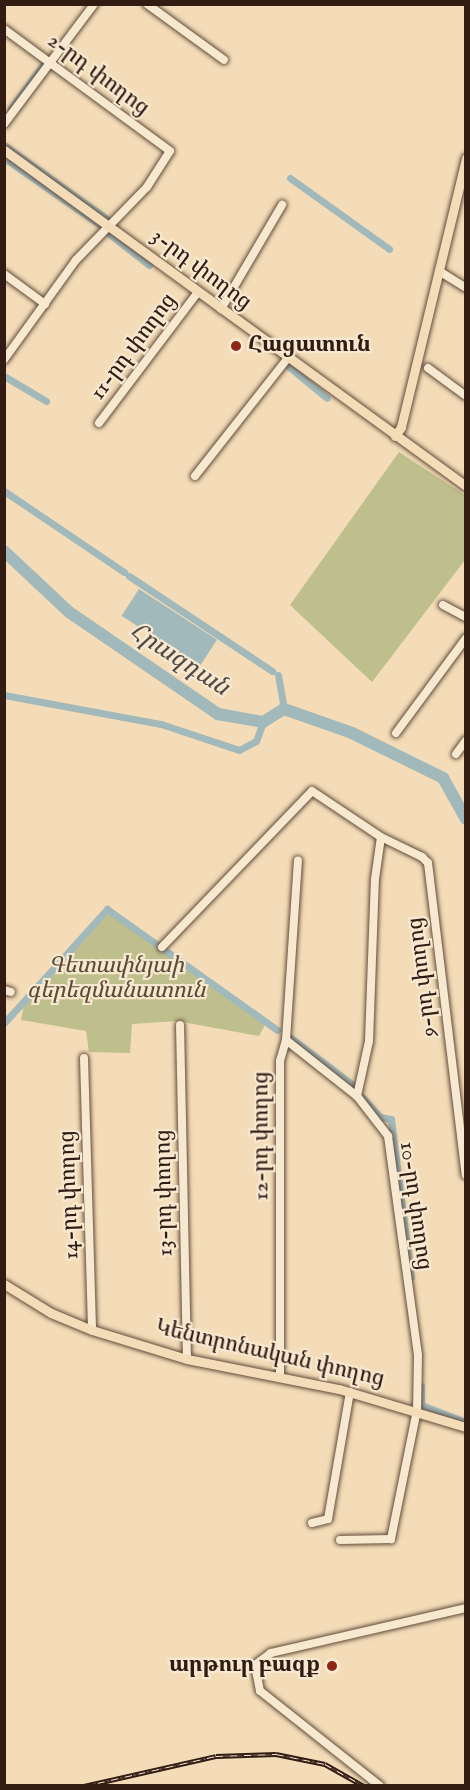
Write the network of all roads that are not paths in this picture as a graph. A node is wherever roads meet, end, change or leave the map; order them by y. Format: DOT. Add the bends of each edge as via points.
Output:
graph roads {
  1 [pos="94,4"];
  2 [pos="147,4"];
  3 [pos="4,28"];
  4 [pos="224,60"];
  5 [pos="50,62"];
  6 [pos="4,124"];
  7 [pos="4,150"];
  8 [pos="465,158"];
  9 [pos="464,175"];
  10 [pos="282,205"];
  11 [pos="108,226"];
  12 [pos="439,271"];
  13 [pos="4,274"];
  14 [pos="465,288"];
  15 [pos="198,292"];
  16 [pos="45,304"];
  17 [pos="221,309"];
  18 [pos="288,358"];
  19 [pos="4,360"];
  20 [pos="428,368"];
  21 [pos="465,396"];
  22 [pos="99,423"];
  23 [pos="395,436"];
  24 [pos="195,476"];
  25 [pos="465,486"];
  26 [pos="443,605"];
  27 [pos="465,617"];
  28 [pos="465,638"];
  29 [pos="396,733"];
  30 [pos="465,740"];
  31 [pos="456,754"];
  32 [pos="381,837"];
  33 [pos="298,860"];
  34 [pos="162,947"];
  35 [pos="180,1025"];
  36 [pos="286,1040"];
  37 [pos="84,1058"];
  38 [pos="357,1096"];
  39 [pos="465,1174"];
  40 [pos="4,1284"];
  41 [pos="92,1330"];
  42 [pos="186,1359"];
  43 [pos="280,1378"];
  44 [pos="350,1392"];
  45 [pos="417,1410"];
  46 [pos="465,1427"];
  47 [pos="312,1523"];
  48 [pos="340,1540"];
  49 [pos="465,1608"];
  50 [pos="380,1785"];
  1 -- 5 [label="street"];
  2 -- 4 [label="street"];
  3 -- 5 [label="street, 2-րդ փողոց"];
  5 -- 6 [label="street"];
  5 -- 11 [label="street, 2-րդ փողոց" via="170,151 147,187"];
  7 -- 11 [label="main road, 3-րդ փողոց"];
  8 -- 9 [label="main road"];
  9 -- 12 [label="main road"];
  10 -- 17 [label="street"];
  11 -- 15 [label="main road, 3-րդ փողոց"];
  11 -- 16 [label="street"];
  12 -- 14 [label="street"];
  12 -- 23 [label="main road" via="401,427"];
  13 -- 16 [label="street"];
  15 -- 17 [label="main road, 3-րդ փողոց"];
  15 -- 22 [label="street, 11-րդ փողոց"];
  16 -- 19 [label="street"];
  17 -- 18 [label="main road, 3-րդ փողոց"];
  18 -- 23 [label="main road, 3-րդ փողոց"];
  18 -- 24 [label="street"];
  20 -- 21 [label="street"];
  23 -- 25 [label="main road, 3-րդ փողոց"];
  26 -- 27 [label="street"];
  28 -- 29 [label="street"];
  30 -- 31 [label="street"];
  32 -- 34 [label="street" via="312,791"];
  32 -- 38 [label="street" via="375,879 369,1049"];
  32 -- 39 [label="street, 9-րդ փողոց" via="428,863"];
  33 -- 36 [label="street, 12-րդ փողոց"];
  35 -- 42 [label="street, 13-րդ փողոց"];
  36 -- 38 [label="street, 10-րդ փողոց"];
  36 -- 43 [label="street, 12-րդ փողոց" via="280,1061"];
  37 -- 41 [label="street, 14-րդ փողոց"];
  38 -- 45 [label="street, 10-րդ փողոց" via="382,1125 392,1152 418,1355"];
  40 -- 41 [label="main road, Կենտրոնական փողոց" via="51,1313"];
  41 -- 42 [label="main road, Կենտրոնական փողոց"];
  42 -- 43 [label="main road, Կենտրոնական փողոց"];
  43 -- 44 [label="main road, Կենտրոնական փողոց"];
  44 -- 45 [label="main road, Կենտրոնական փողոց"];
  44 -- 47 [label="street" via="328,1519"];
  45 -- 46 [label="main road, Կենտրոնական փողոց"];
  45 -- 48 [label="street, 10-րդ փողոց" via="391,1539"];
  49 -- 50 [label="street" via="271,1653 255,1665 260,1691"];
}
